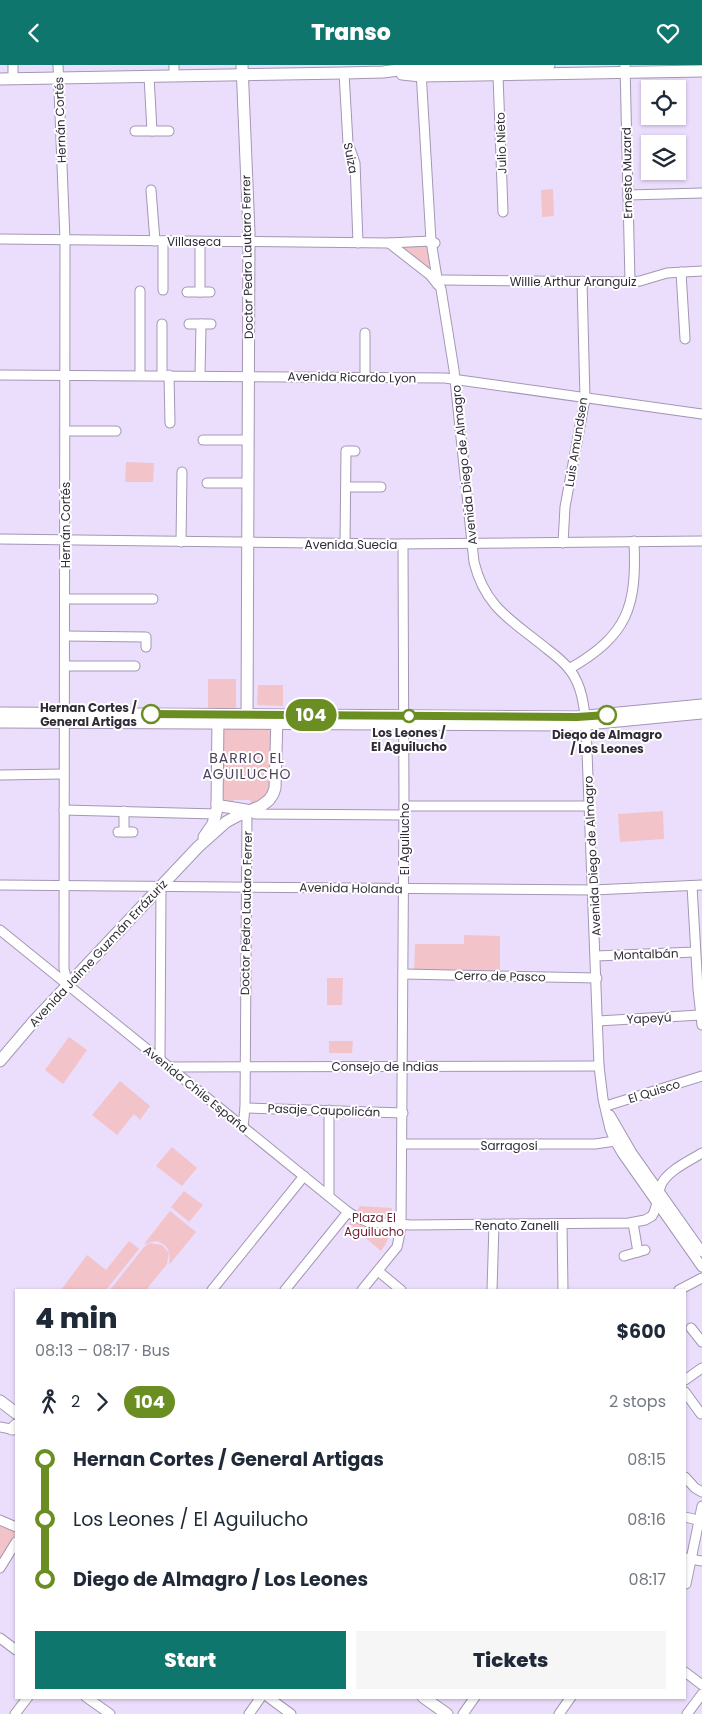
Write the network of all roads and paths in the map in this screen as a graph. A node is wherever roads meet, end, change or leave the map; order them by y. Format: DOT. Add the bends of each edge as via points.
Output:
graph roads {
  1 [pos="13,65"];
  2 [pos="58,65"];
  3 [pos="383,68"];
  4 [pos="548,68"];
  5 [pos="679,68"];
  6 [pos="330,69"];
  7 [pos="625,69"];
  8 [pos="174,70"];
  9 [pos="242,70"];
  10 [pos="702,71"];
  11 [pos="421,72"];
  12 [pos="344,73"];
  13 [pos="149,75"];
  14 [pos="498,75"];
  15 [pos="58,78"];
  16 [pos="0,79"];
  17 [pos="13,79"];
  18 [pos="135,131"];
  19 [pos="152,131"];
  20 [pos="169,131"];
  21 [pos="151,190"];
  22 [pos="702,193"];
  23 [pos="628,195"];
  24 [pos="503,212"];
  25 [pos="0,239"];
  26 [pos="65,240"];
  27 [pos="159,241"];
  28 [pos="200,241"];
  29 [pos="249,242"];
  30 [pos="358,243"];
  31 [pos="388,243"];
  32 [pos="434,243"];
  33 [pos="702,271"];
  34 [pos="682,272"];
  35 [pos="582,281"];
  36 [pos="630,282"];
  37 [pos="442,285"];
  38 [pos="163,290"];
  39 [pos="140,291"];
  40 [pos="187,292"];
  41 [pos="200,292"];
  42 [pos="210,292"];
  43 [pos="162,324"];
  44 [pos="189,324"];
  45 [pos="201,324"];
  46 [pos="211,324"];
  47 [pos="365,333"];
  48 [pos="685,339"];
  49 [pos="0,375"];
  50 [pos="66,375"];
  51 [pos="140,375"];
  52 [pos="166,375"];
  53 [pos="200,375"];
  54 [pos="248,375"];
  55 [pos="364,377"];
  56 [pos="455,379"];
  57 [pos="585,396"];
  58 [pos="702,414"];
  59 [pos="170,423"];
  60 [pos="65,431"];
  61 [pos="116,431"];
  62 [pos="203,440"];
  63 [pos="248,440"];
  64 [pos="355,451"];
  65 [pos="182,472"];
  66 [pos="207,483"];
  67 [pos="248,483"];
  68 [pos="346,487"];
  69 [pos="381,487"];
  70 [pos="0,539"];
  71 [pos="65,540"];
  72 [pos="634,541"];
  73 [pos="702,541"];
  74 [pos="181,542"];
  75 [pos="248,543"];
  76 [pos="563,543"];
  77 [pos="346,544"];
  78 [pos="403,544"];
  79 [pos="473,544"];
  80 [pos="65,599"];
  81 [pos="153,599"];
  82 [pos="64,636"];
  83 [pos="146,647"];
  84 [pos="65,666"];
  85 [pos="135,666"];
  86 [pos="569,669"];
  87 [pos="702,705"];
  88 [pos="0,713"];
  89 [pos="702,713"];
  90 [pos="65,718"];
  91 [pos="218,719"];
  92 [pos="247,719"];
  93 [pos="277,720"];
  94 [pos="404,720"];
  95 [pos="586,721"];
  96 [pos="0,722"];
  97 [pos="64,774"];
  98 [pos="0,775"];
  99 [pos="404,805"];
  100 [pos="589,806"];
  101 [pos="216,809"];
  102 [pos="64,810"];
  103 [pos="247,810"];
  104 [pos="124,811"];
  105 [pos="404,815"];
  106 [pos="125,832"];
  107 [pos="198,847"];
  108 [pos="0,885"];
  109 [pos="65,885"];
  110 [pos="702,885"];
  111 [pos="692,886"];
  112 [pos="161,887"];
  113 [pos="246,887"];
  114 [pos="404,889"];
  115 [pos="593,890"];
  116 [pos="0,930"];
  117 [pos="695,952"];
  118 [pos="596,956"];
  119 [pos="404,974"];
  120 [pos="597,978"];
  121 [pos="68,985"];
  122 [pos="700,1015"];
  123 [pos="598,1021"];
  124 [pos="702,1025"];
  125 [pos="160,1059"];
  126 [pos="0,1061"];
  127 [pos="403,1066"];
  128 [pos="599,1066"];
  129 [pos="170,1067"];
  130 [pos="245,1067"];
  131 [pos="702,1076"];
  132 [pos="606,1107"];
  133 [pos="245,1108"];
  134 [pos="329,1110"];
  135 [pos="403,1113"];
  136 [pos="243,1127"];
  137 [pos="615,1141"];
  138 [pos="402,1144"];
  139 [pos="702,1153"];
  140 [pos="304,1176"];
  141 [pos="659,1192"];
  142 [pos="329,1196"];
  143 [pos="657,1203"];
  144 [pos="348,1212"];
  145 [pos="652,1216"];
  146 [pos="666,1217"];
  147 [pos="632,1223"];
  148 [pos="401,1225"];
  149 [pos="494,1225"];
  150 [pos="562,1225"];
  151 [pos="702,1252"];
  152 [pos="624,1256"];
  153 [pos="702,1267"];
  154 [pos="378,1271"];
  155 [pos="702,1278"];
  156 [pos="213,1289"];
  157 [pos="286,1289"];
  158 [pos="363,1289"];
  159 [pos="400,1289"];
  160 [pos="492,1289"];
  161 [pos="563,1289"];
  162 [pos="681,1289"];
  163 [pos="692,1328"];
  164 [pos="702,1343"];
  165 [pos="702,1368"];
  166 [pos="686,1379"];
  167 [pos="686,1393"];
  168 [pos="0,1401"];
  169 [pos="15,1412"];
  170 [pos="700,1414"];
  171 [pos="0,1427"];
  172 [pos="15,1428"];
  173 [pos="686,1478"];
  174 [pos="702,1492"];
  175 [pos="702,1506"];
  176 [pos="686,1517"];
  177 [pos="0,1520"];
  178 [pos="698,1520"];
  179 [pos="15,1527"];
  180 [pos="15,1544"];
  181 [pos="688,1558"];
  182 [pos="702,1561"];
  183 [pos="0,1569"];
  184 [pos="686,1584"];
  185 [pos="0,1638"];
  186 [pos="15,1648"];
  187 [pos="686,1673"];
  188 [pos="702,1685"];
  189 [pos="702,1694"];
  190 [pos="26,1699"];
  191 [pos="89,1699"];
  192 [pos="260,1699"];
  193 [pos="271,1699"];
  194 [pos="426,1699"];
  195 [pos="473,1699"];
  196 [pos="569,1699"];
  197 [pos="699,1704"];
  198 [pos="15,1714"];
  199 [pos="110,1714"];
  200 [pos="249,1714"];
  201 [pos="291,1714"];
  202 [pos="447,1714"];
  203 [pos="463,1714"];
  204 [pos="559,1714"];
  205 [pos="687,1714"];
  1 -- 17 [label="street"];
  2 -- 15 [label="street, Hernán Cortés"];
  3 -- 11 [label="main road"];
  3 -- 12 [label="main road"];
  4 -- 7 [label="main road"];
  4 -- 11 [label="main road"];
  4 -- 14 [label="main road"];
  5 -- 7 [label="main road"];
  5 -- 10 [label="main road"];
  6 -- 9 [label="main road"];
  6 -- 12 [label="main road"];
  7 -- 23 [label="street, Ernesto Muzard"];
  8 -- 9 [label="main road"];
  8 -- 13 [label="main road"];
  9 -- 29 [label="main road, Doctor Pedro Lautaro Ferrer"];
  11 -- 14 [label="main road"];
  11 -- 32 [label="street, Avenida Diego de Almagro" via="430,229"];
  12 -- 30 [label="street, Suiza" via="348,143 354,163"];
  13 -- 15 [label="main road"];
  13 -- 19 [label="street"];
  14 -- 24 [label="street, Julio Nieto"];
  15 -- 17 [label="main road"];
  15 -- 26 [label="street, Hernán Cortés"];
  16 -- 17 [label="main road"];
  18 -- 19 [label="street"];
  19 -- 20 [label="street"];
  21 -- 27 [label="street"];
  22 -- 23 [label="street"];
  23 -- 36 [label="street, Ernesto Muzard"];
  25 -- 26 [label="street, Villaseca"];
  26 -- 27 [label="street, Villaseca"];
  26 -- 50 [label="street, Hernán Cortés"];
  27 -- 28 [label="street, Villaseca"];
  27 -- 38 [label="street"];
  28 -- 29 [label="street, Villaseca"];
  28 -- 41 [label="street"];
  29 -- 30 [label="street, Villaseca"];
  29 -- 54 [label="main road, Doctor Pedro Lautaro Ferrer"];
  30 -- 31 [label="street, Villaseca"];
  31 -- 32 [label="street, Villaseca"];
  31 -- 37 [label="street"];
  32 -- 37 [label="street, Avenida Diego de Almagro"];
  33 -- 34 [label="street, Willie Arthur Aranguiz"];
  34 -- 36 [label="street, Willie Arthur Aranguiz"];
  34 -- 48 [label="street"];
  35 -- 36 [label="street, Willie Arthur Aranguiz"];
  35 -- 37 [label="street, Willie Arthur Aranguiz"];
  35 -- 57 [label="street, Luis Amundsen"];
  37 -- 56 [label="street, Avenida Diego de Almagro"];
  39 -- 51 [label="street"];
  40 -- 41 [label="street"];
  41 -- 42 [label="street"];
  43 -- 52 [label="street"];
  44 -- 45 [label="street"];
  45 -- 46 [label="street"];
  45 -- 53 [label="street"];
  47 -- 55 [label="street"];
  49 -- 50 [label="street, Avenida Ricardo Lyon"];
  50 -- 51 [label="street, Avenida Ricardo Lyon"];
  50 -- 60 [label="street, Hernán Cortés"];
  51 -- 52 [label="street, Avenida Ricardo Lyon"];
  52 -- 53 [label="street, Avenida Ricardo Lyon"];
  52 -- 59 [label="street"];
  53 -- 54 [label="street, Avenida Ricardo Lyon"];
  54 -- 55 [label="street, Avenida Ricardo Lyon"];
  54 -- 63 [label="main road, Doctor Pedro Lautaro Ferrer"];
  55 -- 56 [label="street, Avenida Ricardo Lyon"];
  56 -- 57 [label="street, Avenida Ricardo Lyon"];
  56 -- 79 [label="street, Avenida Diego de Almagro"];
  57 -- 58 [label="street, Avenida Ricardo Lyon"];
  57 -- 76 [label="street, Luis Amundsen" via="565,507"];
  60 -- 61 [label="street"];
  60 -- 71 [label="street, Hernán Cortés"];
  62 -- 63 [label="street"];
  63 -- 67 [label="main road, Doctor Pedro Lautaro Ferrer"];
  64 -- 68 [label="street" via="346,451"];
  65 -- 74 [label="street"];
  66 -- 67 [label="street"];
  67 -- 75 [label="main road, Doctor Pedro Lautaro Ferrer"];
  68 -- 69 [label="street"];
  68 -- 77 [label="street"];
  70 -- 71 [label="street, Avenida Suecia"];
  71 -- 74 [label="street, Avenida Suecia"];
  71 -- 80 [label="street, Hernán Cortés"];
  72 -- 73 [label="street, Avenida Suecia"];
  72 -- 76 [label="street, Avenida Suecia"];
  72 -- 86 [label="street" via="635,584 620,625 595,653"];
  74 -- 75 [label="street, Avenida Suecia"];
  75 -- 77 [label="street, Avenida Suecia"];
  75 -- 92 [label="main road, Doctor Pedro Lautaro Ferrer"];
  76 -- 79 [label="street, Avenida Suecia"];
  77 -- 78 [label="street, Avenida Suecia"];
  78 -- 79 [label="street, Avenida Suecia"];
  78 -- 94 [label="street, El Aguilucho"];
  79 -- 86 [label="street, Avenida Diego de Almagro" via="477,575 497,608"];
  80 -- 81 [label="street"];
  80 -- 82 [label="street, Hernán Cortés"];
  82 -- 83 [label="street" via="146,637"];
  82 -- 84 [label="street, Hernán Cortés"];
  84 -- 85 [label="street"];
  84 -- 90 [label="street, Hernán Cortés"];
  86 -- 95 [label="street, Avenida Diego de Almagro" via="581,692"];
  87 -- 95 [label="main road"];
  88 -- 90 [label="main road"];
  89 -- 95 [label="main road"];
  90 -- 91 [label="main road"];
  90 -- 96 [label="main road"];
  90 -- 97 [label="street, Hernán Cortés"];
  91 -- 92 [label="main road"];
  91 -- 101 [label="main road"];
  92 -- 93 [label="main road"];
  93 -- 94 [label="main road"];
  93 -- 103 [label="main road" via="272,798"];
  94 -- 95 [label="main road"];
  94 -- 99 [label="street, El Aguilucho"];
  95 -- 100 [label="street, Avenida Diego de Almagro"];
  97 -- 98 [label="street"];
  97 -- 102 [label="street, Hernán Cortés"];
  99 -- 100 [label="street"];
  99 -- 105 [label="street, El Aguilucho"];
  100 -- 115 [label="street, Avenida Diego de Almagro"];
  101 -- 103 [label="main road" via="222,806"];
  101 -- 104 [label="street"];
  101 -- 107 [label="main road, Avenida Jaime Guzmán Errázuriz" via="212,826"];
  102 -- 104 [label="street"];
  102 -- 109 [label="street, Hernán Cortés"];
  103 -- 105 [label="street" via="255,814"];
  103 -- 107 [label="main road, Avenida Jaime Guzmán Errázuriz" via="226,822"];
  103 -- 113 [label="street, Doctor Pedro Lautaro Ferrer"];
  104 -- 106 [label="street"];
  105 -- 114 [label="street, El Aguilucho"];
  107 -- 112 [label="main road, Avenida Jaime Guzmán Errázuriz"];
  108 -- 109 [label="street, Avenida Holanda"];
  109 -- 112 [label="street, Avenida Holanda"];
  109 -- 121 [label="street, Hernán Cortés" via="64,969"];
  110 -- 111 [label="street, Avenida Holanda"];
  111 -- 115 [label="street, Avenida Holanda"];
  111 -- 117 [label="street"];
  112 -- 113 [label="street, Avenida Holanda"];
  112 -- 121 [label="main road, Avenida Jaime Guzmán Errázuriz"];
  112 -- 125 [label="street"];
  113 -- 114 [label="street, Avenida Holanda"];
  113 -- 130 [label="street, Doctor Pedro Lautaro Ferrer"];
  114 -- 115 [label="street, Avenida Holanda"];
  114 -- 119 [label="street, El Aguilucho"];
  115 -- 118 [label="street, Avenida Diego de Almagro"];
  116 -- 121 [label="street, Avenida Chile España"];
  117 -- 118 [label="street, Montalbán"];
  117 -- 122 [label="street"];
  118 -- 120 [label="street, Avenida Diego de Almagro"];
  119 -- 120 [label="street, Cerro de Pasco"];
  119 -- 127 [label="street, El Aguilucho"];
  120 -- 123 [label="street, Avenida Diego de Almagro"];
  121 -- 125 [label="street, Avenida Chile España"];
  121 -- 126 [label="main road, Avenida Jaime Guzmán Errázuriz"];
  122 -- 123 [label="street, Yapeyú"];
  122 -- 124 [label="street"];
  123 -- 128 [label="street, Avenida Diego de Almagro"];
  125 -- 129 [label="street, Avenida Chile España"];
  127 -- 128 [label="street, Consejo de Indias"];
  127 -- 130 [label="street, Consejo de Indias"];
  127 -- 135 [label="street, El Aguilucho"];
  128 -- 132 [label="street, Avenida Diego de Almagro"];
  129 -- 130 [label="street, Consejo de Indias"];
  129 -- 136 [label="street, Avenida Chile España"];
  130 -- 133 [label="street, Doctor Pedro Lautaro Ferrer"];
  131 -- 132 [label="street, El Quisco"];
  132 -- 137 [label="street, Avenida Diego de Almagro"];
  132 -- 141 [label="street, Avenida Diego de Almagro"];
  133 -- 134 [label="street, Pasaje Caupolicán"];
  133 -- 136 [label="street, Doctor Pedro Lautaro Ferrer"];
  134 -- 135 [label="street, Pasaje Caupolicán"];
  134 -- 142 [label="street"];
  135 -- 138 [label="street, El Aguilucho"];
  136 -- 140 [label="street, Avenida Chile España"];
  137 -- 138 [label="street, Sarragosi" via="594,1144"];
  137 -- 143 [label="street, Avenida Diego de Almagro"];
  138 -- 148 [label="street, El Aguilucho"];
  139 -- 141 [label="street" via="673,1172"];
  140 -- 142 [label="street, Avenida Chile España"];
  140 -- 156 [label="street"];
  141 -- 143 [label="street"];
  141 -- 151 [label="street, Avenida Diego de Almagro"];
  142 -- 144 [label="street, Avenida Chile España"];
  143 -- 145 [label="street"];
  143 -- 146 [label="street, Avenida Diego de Almagro"];
  144 -- 148 [label="street, Avenida Chile España" via="368,1222"];
  144 -- 157 [label="street"];
  145 -- 146 [label="street"];
  145 -- 147 [label="street, Renato Zanelli"];
  146 -- 153 [label="street, Avenida Diego de Almagro"];
  147 -- 150 [label="street, Renato Zanelli"];
  147 -- 152 [label="street" via="642,1251"];
  148 -- 149 [label="street, Renato Zanelli"];
  148 -- 154 [label="street, El Aguilucho" via="397,1247"];
  149 -- 150 [label="street, Renato Zanelli"];
  149 -- 160 [label="street"];
  150 -- 161 [label="street"];
  154 -- 158 [label="street, El Aguilucho"];
  154 -- 159 [label="street"];
  155 -- 162 [label="street"];
  163 -- 164 [label="street"];
  165 -- 166 [label="street"];
  167 -- 170 [label="street"];
  168 -- 169 [label="main road"];
  171 -- 172 [label="street"];
  173 -- 174 [label="street"];
  175 -- 178 [label="street"];
  176 -- 178 [label="street"];
  177 -- 179 [label="street"];
  178 -- 181 [label="street"];
  180 -- 183 [label="street"];
  181 -- 182 [label="street"];
  181 -- 184 [label="street"];
  185 -- 186 [label="street"];
  187 -- 188 [label="street"];
  189 -- 197 [label="street"];
  190 -- 198 [label="street"];
  191 -- 199 [label="street"];
  192 -- 200 [label="street"];
  193 -- 201 [label="street"];
  194 -- 202 [label="main road"];
  195 -- 203 [label="street"];
  196 -- 204 [label="street"];
  197 -- 205 [label="street"];
}
